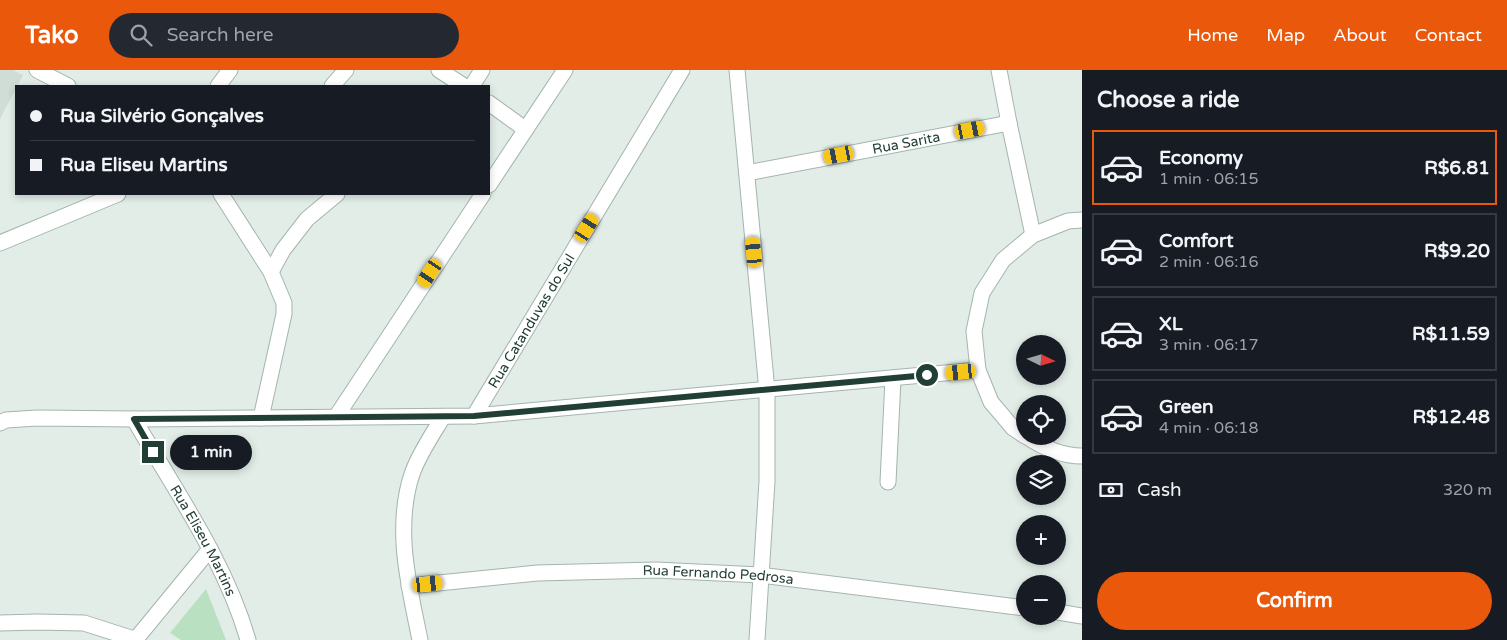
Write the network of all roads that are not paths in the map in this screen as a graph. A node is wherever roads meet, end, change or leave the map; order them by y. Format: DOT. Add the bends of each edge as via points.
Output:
graph roads {
  1 [pos="37,70"];
  2 [pos="230,70"];
  3 [pos="346,70"];
  4 [pos="482,70"];
  5 [pos="565,70"];
  6 [pos="682,70"];
  7 [pos="737,70"];
  8 [pos="999,70"];
  9 [pos="444,78"];
  10 [pos="66,85"];
  11 [pos="219,85"];
  12 [pos="333,85"];
  13 [pos="462,85"];
  14 [pos="473,85"];
  15 [pos="490,104"];
  16 [pos="1009,123"];
  17 [pos="525,129"];
  18 [pos="746,173"];
  19 [pos="490,183"];
  20 [pos="116,195"];
  21 [pos="336,195"];
  22 [pos="482,195"];
  23 [pos="226,196"];
  24 [pos="1082,220"];
  25 [pos="1033,234"];
  26 [pos="0,243"];
  27 [pos="271,272"];
  28 [pos="978,370"];
  29 [pos="893,379"];
  30 [pos="767,390"];
  31 [pos="474,416"];
  32 [pos="336,417"];
  33 [pos="443,417"];
  34 [pos="261,418"];
  35 [pos="134,419"];
  36 [pos="0,423"];
  37 [pos="1016,430"];
  38 [pos="1039,445"];
  39 [pos="1082,456"];
  40 [pos="888,482"];
  41 [pos="210,549"];
  42 [pos="760,574"];
  43 [pos="409,586"];
  44 [pos="1016,607"];
  45 [pos="1066,613"];
  46 [pos="1082,616"];
  47 [pos="0,623"];
  48 [pos="136,640"];
  49 [pos="248,640"];
  50 [pos="420,640"];
  51 [pos="757,640"];
  1 -- 10 [label="street"];
  2 -- 11 [label="street"];
  3 -- 12 [label="street"];
  4 -- 14 [label="street"];
  5 -- 17 [label="street"];
  6 -- 31 [label="street, Rua Catanduvas do Sul"];
  7 -- 18 [label="street"];
  8 -- 16 [label="street"];
  9 -- 13 [label="street"];
  15 -- 17 [label="street"];
  16 -- 18 [label="street, Rua Sarita"];
  16 -- 25 [label="street"];
  17 -- 19 [label="street"];
  18 -- 30 [label="street"];
  20 -- 26 [label="street"];
  21 -- 27 [label="street" via="307,220 283,250"];
  22 -- 32 [label="street"];
  23 -- 27 [label="street"];
  24 -- 25 [label="street" via="1068,221"];
  25 -- 28 [label="street" via="1003,260 982,293 974,331"];
  27 -- 34 [label="street" via="284,303 284,314"];
  28 -- 29 [label="street"];
  28 -- 37 [label="street" via="991,402"];
  29 -- 30 [label="street"];
  29 -- 40 [label="street"];
  30 -- 31 [label="street"];
  30 -- 42 [label="street" via="767,481"];
  31 -- 33 [label="street"];
  32 -- 33 [label="street"];
  32 -- 34 [label="street"];
  33 -- 43 [label="street" via="412,472 405,499 403,528"];
  34 -- 35 [label="street"];
  35 -- 36 [label="street" via="38,418"];
  35 -- 41 [label="street, Rua Eliseu Martins"];
  38 -- 39 [label="street"];
  41 -- 48 [label="street"];
  41 -- 49 [label="street, Rua Eliseu Martins"];
  42 -- 43 [label="street, Rua Fernando Pedrosa" via="656,570 537,573"];
  42 -- 44 [label="street, Rua Fernando Pedrosa"];
  42 -- 51 [label="street"];
  43 -- 50 [label="street"];
  45 -- 46 [label="street"];
  47 -- 48 [label="street" via="84,623"];
}
